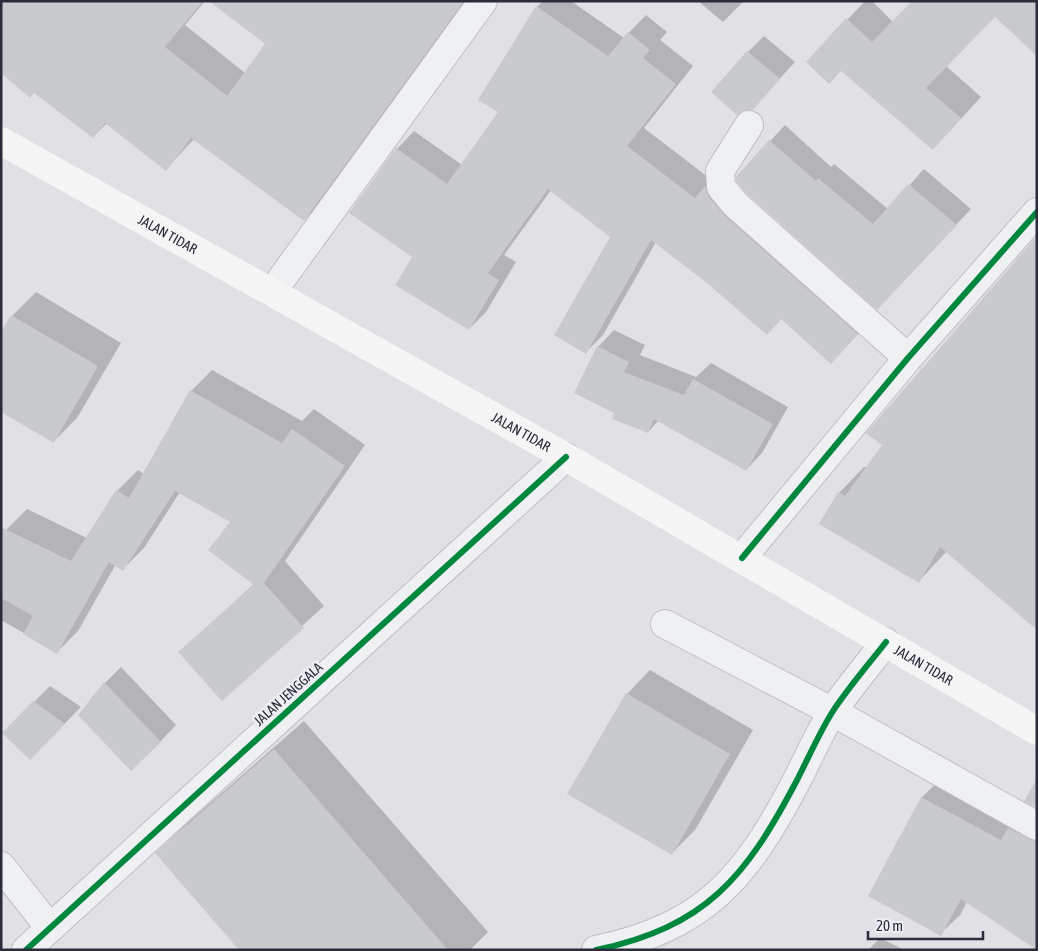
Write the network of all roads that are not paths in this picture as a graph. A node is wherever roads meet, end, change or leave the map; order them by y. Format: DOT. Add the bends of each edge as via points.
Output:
graph roads {
  1 [pos="483,1"];
  2 [pos="749,125"];
  3 [pos="1,141"];
  4 [pos="1037,212"];
  5 [pos="272,292"];
  6 [pos="908,358"];
  7 [pos="566,457"];
  8 [pos="742,558"];
  9 [pos="665,624"];
  10 [pos="886,642"];
  11 [pos="833,712"];
  12 [pos="1037,731"];
  13 [pos="1037,826"];
  14 [pos="1,866"];
  15 [pos="50,928"];
  16 [pos="26,950"];
  17 [pos="596,950"];
  1 -- 5 [label="street"];
  2 -- 6 [label="street" via="720,171 721,187 735,204"];
  3 -- 5 [label="main road, JALAN TIDAR"];
  4 -- 6 [label="street"];
  5 -- 7 [label="main road, JALAN TIDAR"];
  6 -- 8 [label="street"];
  7 -- 8 [label="main road, JALAN TIDAR"];
  7 -- 15 [label="street, JALAN JENGGALA"];
  8 -- 10 [label="main road, JALAN TIDAR"];
  9 -- 11 [label="street"];
  10 -- 11 [label="street"];
  10 -- 12 [label="main road, JALAN TIDAR"];
  11 -- 13 [label="street"];
  11 -- 17 [label="street" via="749,862 710,902 662,931"];
  14 -- 15 [label="street"];
  15 -- 16 [label="street, JALAN JENGGALA"];
}
